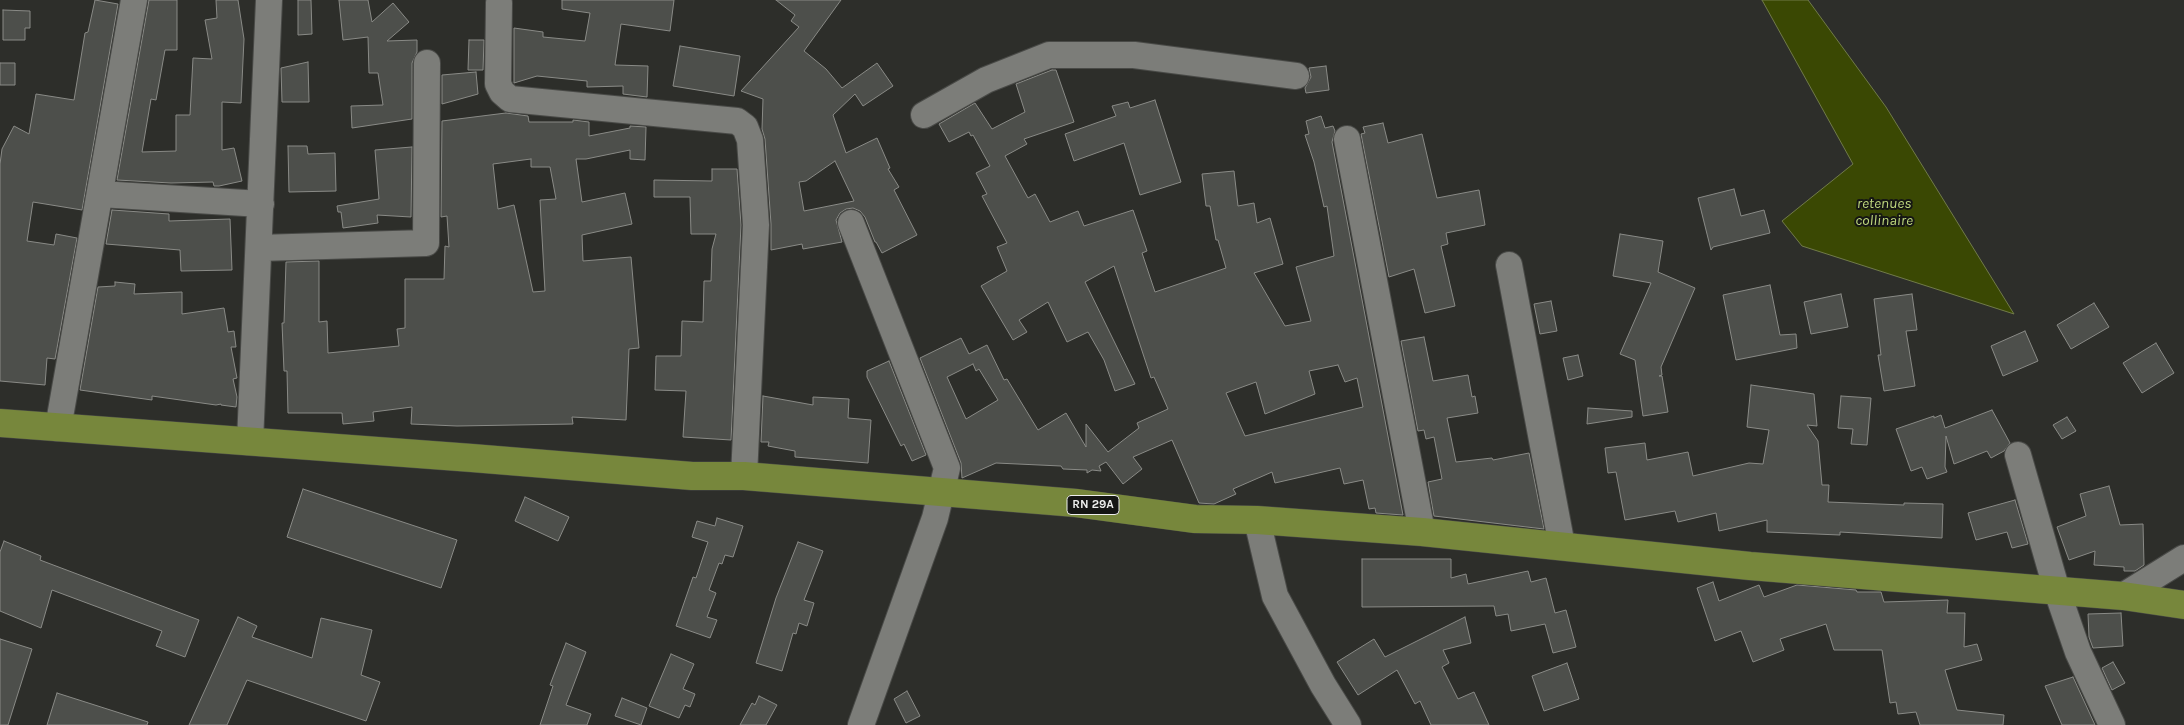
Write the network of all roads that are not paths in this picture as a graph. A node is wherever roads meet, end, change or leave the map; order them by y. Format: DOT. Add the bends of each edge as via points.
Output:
graph roads {
  1 [pos="134,0"];
  2 [pos="269,0"];
  3 [pos="499,3"];
  4 [pos="427,63"];
  5 [pos="1296,76"];
  6 [pos="924,115"];
  7 [pos="1347,139"];
  8 [pos="100,194"];
  9 [pos="261,204"];
  10 [pos="851,223"];
  11 [pos="259,248"];
  12 [pos="1509,265"];
  13 [pos="0,423"];
  14 [pos="58,428"];
  15 [pos="250,442"];
  16 [pos="2018,454"];
  17 [pos="744,476"];
  18 [pos="941,492"];
  19 [pos="1257,520"];
  20 [pos="1422,532"];
  21 [pos="1562,546"];
  22 [pos="2184,558"];
  23 [pos="2057,591"];
  24 [pos="2123,596"];
  25 [pos="2184,605"];
  26 [pos="861,725"];
  27 [pos="1348,725"];
  28 [pos="2112,725"];
  1 -- 8 [label="street"];
  2 -- 9 [label="street"];
  3 -- 17 [label="street" via="498,84 510,99 738,121 745,127 750,140 756,226"];
  4 -- 11 [label="street" via="426,243"];
  5 -- 6 [label="street" via="1134,55 1049,55 986,80"];
  7 -- 20 [label="street"];
  8 -- 9 [label="street"];
  8 -- 14 [label="street"];
  9 -- 11 [label="street"];
  10 -- 18 [label="street" via="947,468"];
  11 -- 15 [label="street"];
  12 -- 21 [label="street"];
  13 -- 14 [label="main road, RN 29A"];
  14 -- 15 [label="main road, RN 29A"];
  15 -- 17 [label="main road, RN 29A" via="692,476"];
  16 -- 23 [label="street"];
  17 -- 18 [label="main road, RN 29A"];
  18 -- 19 [label="main road, RN 29A" via="1076,503 1195,519"];
  18 -- 26 [label="street"];
  19 -- 20 [label="main road, RN 29A"];
  19 -- 27 [label="street" via="1275,596"];
  20 -- 21 [label="main road, RN 29A"];
  21 -- 23 [label="main road, RN 29A" via="1750,566"];
  22 -- 24 [label="street"];
  23 -- 24 [label="main road, RN 29A"];
  23 -- 28 [label="street" via="2078,652"];
  24 -- 25 [label="main road, RN 29A"];
}
